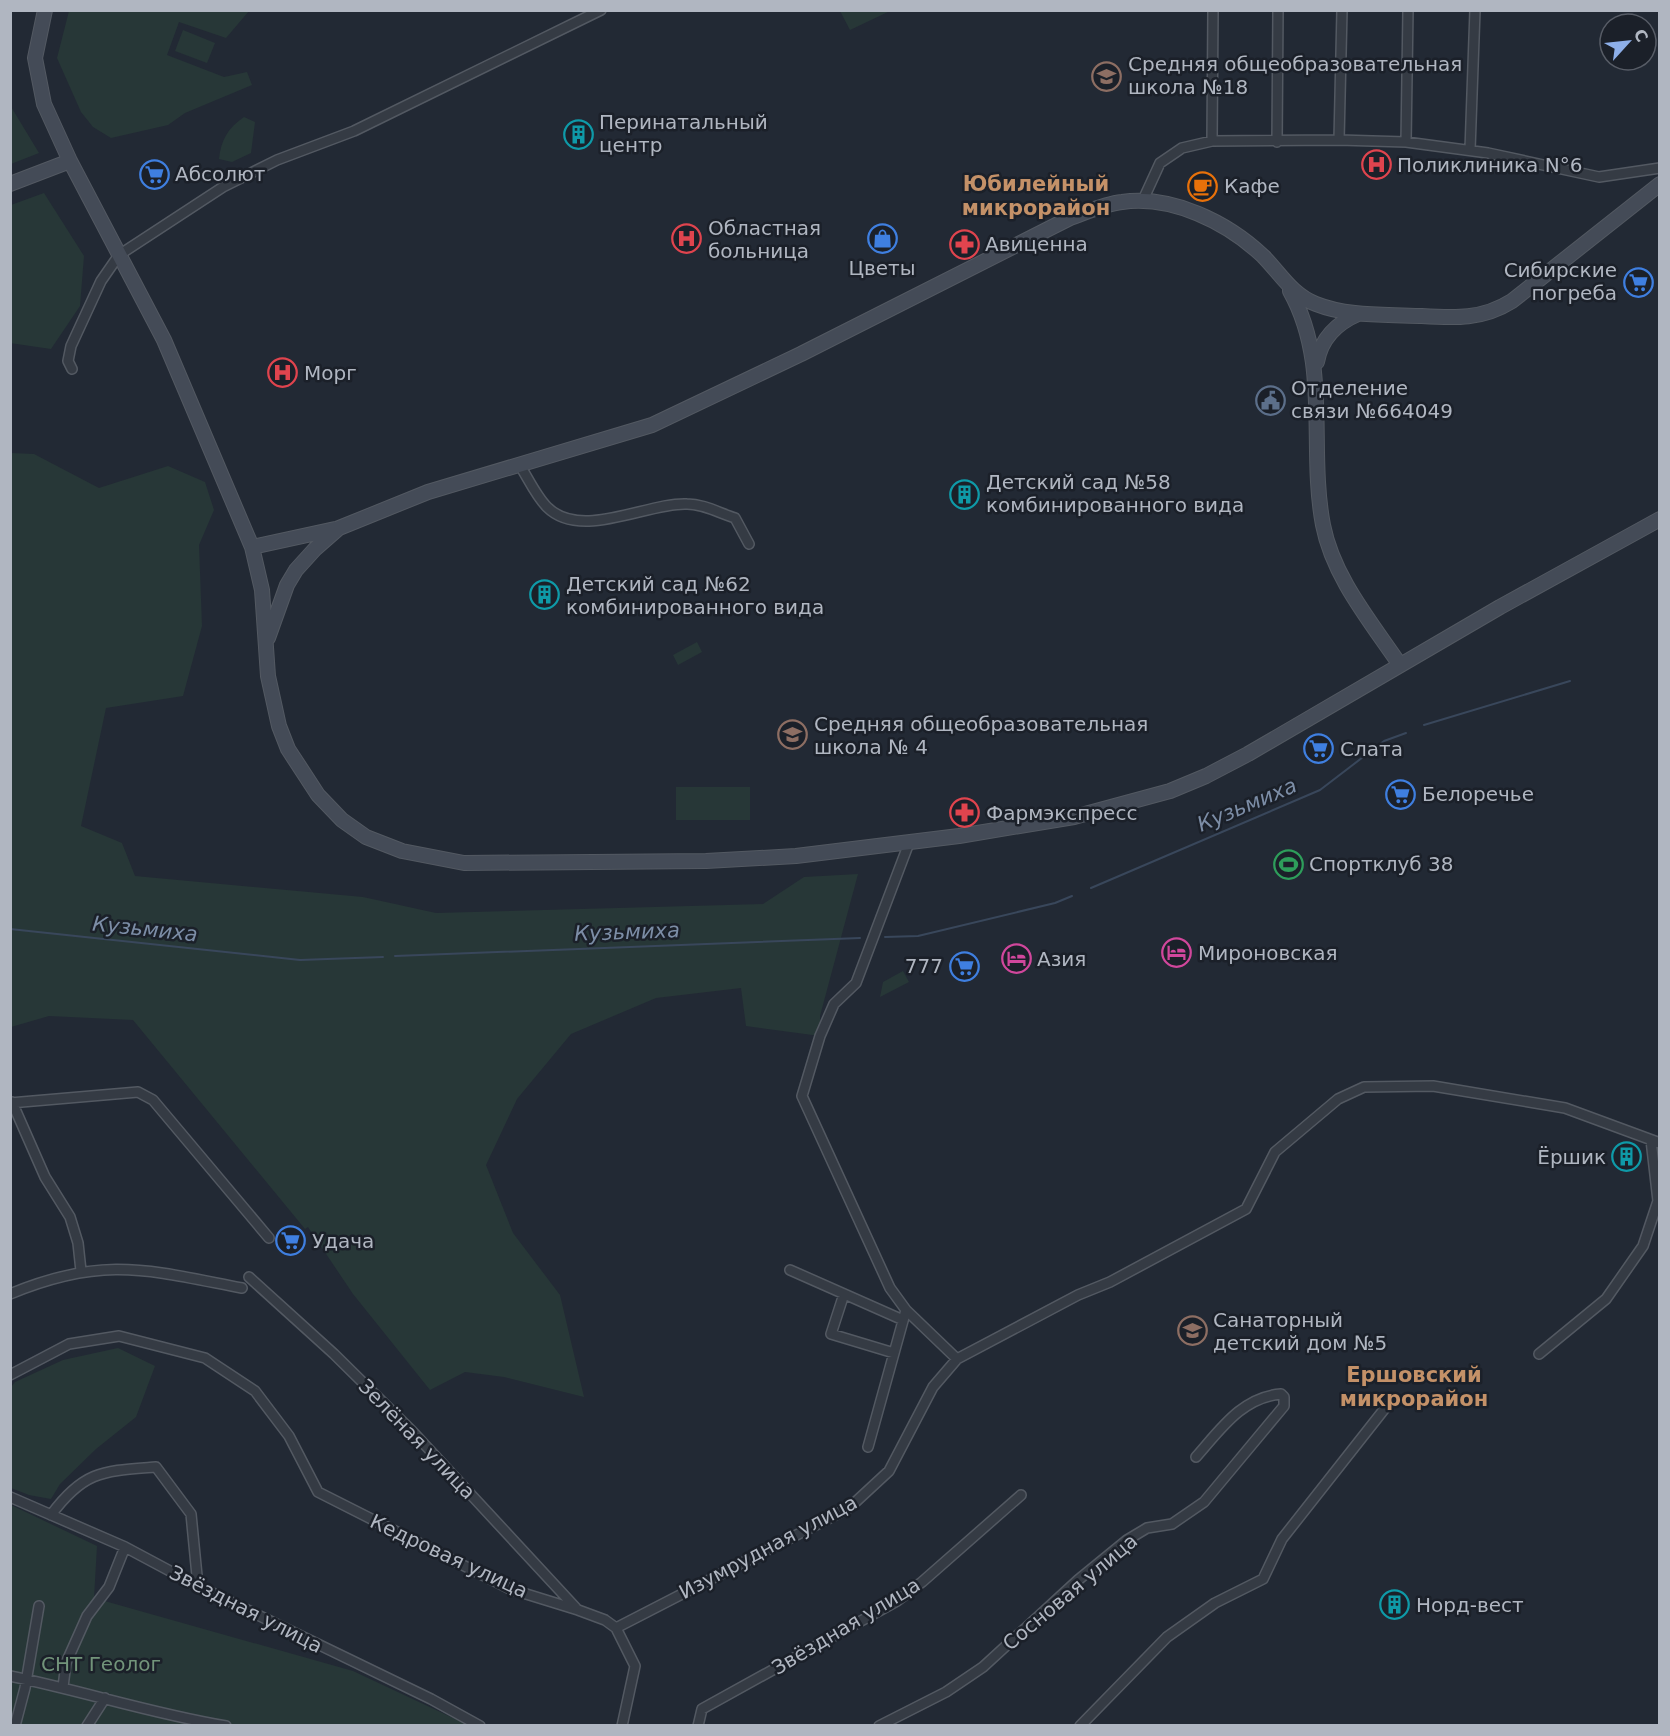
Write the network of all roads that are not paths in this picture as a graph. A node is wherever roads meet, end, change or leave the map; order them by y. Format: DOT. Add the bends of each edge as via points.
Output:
graph roads {
  1 [pos="45,10"];
  2 [pos="601,10"];
  3 [pos="1213,10"];
  4 [pos="1278,10"];
  5 [pos="1342,10"];
  6 [pos="1408,10"];
  7 [pos="1474,10"];
  8 [pos="1339,140"];
  9 [pos="1212,141"];
  10 [pos="1277,142"];
  11 [pos="1406,142"];
  12 [pos="1470,150"];
  13 [pos="70,161"];
  14 [pos="1659,168"];
  15 [pos="10,184"];
  16 [pos="1659,184"];
  17 [pos="1143,200"];
  18 [pos="119,255"];
  19 [pos="1285,282"];
  20 [pos="1358,314"];
  21 [pos="72,369"];
  22 [pos="1315,370"];
  23 [pos="519,464"];
  24 [pos="1659,519"];
  25 [pos="339,528"];
  26 [pos="749,544"];
  27 [pos="252,547"];
  28 [pos="266,645"];
  29 [pos="1400,665"];
  30 [pos="909,843"];
  31 [pos="11,1103"];
  32 [pos="1655,1141"];
  33 [pos="269,1238"];
  34 [pos="790,1270"];
  35 [pos="81,1271"];
  36 [pos="249,1277"];
  37 [pos="243,1288"];
  38 [pos="10,1294"];
  39 [pos="844,1294"];
  40 [pos="904,1315"];
  41 [pos="894,1353"];
  42 [pos="1539,1354"];
  43 [pos="957,1359"];
  44 [pos="11,1374"];
  45 [pos="1386,1407"];
  46 [pos="868,1447"];
  47 [pos="1196,1456"];
  48 [pos="1021,1495"];
  49 [pos="10,1497"];
  50 [pos="51,1515"];
  51 [pos="125,1547"];
  52 [pos="198,1586"];
  53 [pos="39,1606"];
  54 [pos="578,1610"];
  55 [pos="616,1628"];
  56 [pos="10,1676"];
  57 [pos="25,1679"];
  58 [pos="63,1687"];
  59 [pos="105,1698"];
  60 [pos="176,1722"];
  61 [pos="15,1725"];
  62 [pos="87,1725"];
  63 [pos="226,1725"];
  64 [pos="480,1725"];
  65 [pos="622,1725"];
  66 [pos="698,1725"];
  67 [pos="879,1725"];
  68 [pos="1080,1725"];
  1 -- 13 [label="main road" via="37,40 38,79 44,104"];
  2 -- 18 [label="street" via="354,131 277,160 234,182"];
  3 -- 9 [label="street"];
  4 -- 10 [label="street"];
  5 -- 8 [label="street"];
  6 -- 11 [label="street"];
  7 -- 12 [label="street"];
  8 -- 10 [label="street"];
  8 -- 11 [label="street"];
  9 -- 10 [label="street"];
  9 -- 17 [label="street" via="1182,148 1160,163"];
  11 -- 12 [label="street"];
  12 -- 14 [label="street" via="1599,177"];
  13 -- 15 [label="main road"];
  13 -- 18 [label="main road"];
  16 -- 20 [label="main road" via="1499,309 1463,318"];
  17 -- 19 [label="main road" via="1194,213 1224,227 1264,257"];
  17 -- 23 [label="main road" via="1096,208 1070,218 669,418"];
  18 -- 21 [label="street" via="101,281 71,346"];
  18 -- 27 [label="main road" via="164,340"];
  19 -- 20 [label="main road" via="1315,304"];
  19 -- 22 [label="main road" via="1305,324"];
  20 -- 22 [label="main road" via="1345,320 1326,339"];
  22 -- 29 [label="main road" via="1319,478 1328,544 1343,578"];
  23 -- 25 [label="main road" via="402,501"];
  23 -- 26 [label="street" via="545,505 568,518 606,520 677,504 701,505 735,518"];
  24 -- 29 [label="main road"];
  25 -- 27 [label="main road"];
  25 -- 28 [label="main road" via="315,549 287,585"];
  27 -- 28 [label="main road" via="262,590"];
  28 -- 30 [label="main road" via="279,726 301,770 342,820 366,837 398,850 464,863 527,864 706,861"];
  29 -- 30 [label="main road" via="1248,754 1170,791 1064,819"];
  30 -- 40 [label="street" via="856,983 834,1004 801,1096"];
  31 -- 33 [label="street" via="138,1092 153,1100"];
  31 -- 35 [label="street" via="45,1177 70,1217"];
  32 -- 42 [label="street" via="1658,1201 1644,1246 1606,1299"];
  32 -- 43 [label="street" via="1565,1108 1534,1101 1433,1086 1364,1088 1338,1099 1275,1152 1253,1199 1236,1216"];
  34 -- 39 [label="street"];
  35 -- 37 [label="street" via="148,1270"];
  35 -- 38 [label="street" via="48,1278"];
  36 -- 54 [label="street, Зелёная улица" via="413,1432"];
  39 -- 40 [label="street"];
  39 -- 41 [label="street" via="831,1334"];
  40 -- 41 [label="street"];
  40 -- 43 [label="street"];
  41 -- 46 [label="street"];
  43 -- 55 [label="street, Изумрудная улица" via="933,1387 889,1471 855,1503"];
  44 -- 54 [label="street, Кедровая улица" via="69,1344 119,1336 205,1358 255,1391 289,1436 318,1492 510,1589"];
  45 -- 68 [label="street" via="1282,1539 1263,1579 1215,1602 1167,1637"];
  47 -- 67 [label="street, Сосновая улица" via="1249,1402 1267,1395 1284,1397 1284,1406 1204,1502 1172,1524 1147,1528 1127,1540 983,1667 946,1692"];
  48 -- 66 [label="street, Звёздная улица" via="914,1589 702,1709"];
  49 -- 50 [label="street, Звёздная улица"];
  50 -- 51 [label="street, Звёздная улица"];
  50 -- 52 [label="street" via="68,1492 104,1472 156,1467 191,1514"];
  51 -- 52 [label="street, Звёздная улица"];
  51 -- 58 [label="street" via="109,1587 87,1616 66,1663"];
  52 -- 64 [label="street, Звёздная улица"];
  53 -- 57 [label="street"];
  54 -- 55 [label="street, Кедровая улица"];
  55 -- 65 [label="street" via="635,1666"];
  56 -- 57 [label="street"];
  57 -- 58 [label="street"];
  57 -- 61 [label="street"];
  58 -- 59 [label="street"];
  59 -- 60 [label="street"];
  59 -- 62 [label="street"];
  60 -- 63 [label="street"];
}
